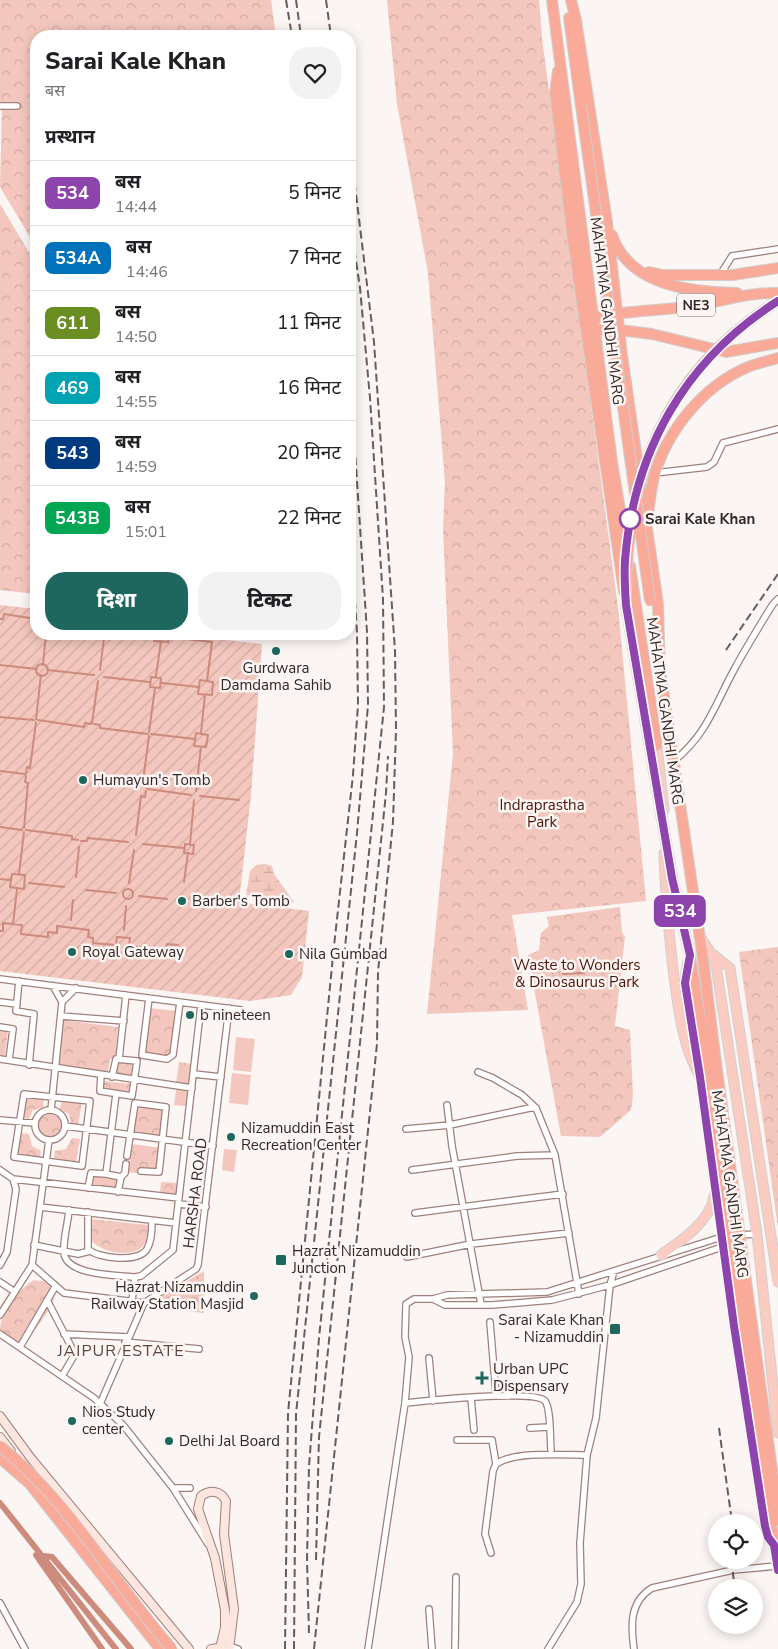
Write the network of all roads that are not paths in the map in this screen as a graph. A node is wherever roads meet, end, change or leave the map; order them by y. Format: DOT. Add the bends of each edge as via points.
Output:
graph roads {
  1 [pos="552,0"];
  2 [pos="569,0"];
  3 [pos="560,60"];
  4 [pos="0,106"];
  5 [pos="17,106"];
  6 [pos="607,222"];
  7 [pos="610,245"];
  8 [pos="778,249"];
  9 [pos="585,253"];
  10 [pos="778,268"];
  11 [pos="641,271"];
  12 [pos="720,275"];
  13 [pos="778,293"];
  14 [pos="758,294"];
  15 [pos="778,301"];
  16 [pos="618,312"];
  17 [pos="594,318"];
  18 [pos="595,330"];
  19 [pos="620,330"];
  20 [pos="778,342"];
  21 [pos="778,358"];
  22 [pos="778,429"];
  23 [pos="655,472"];
  24 [pos="647,527"];
  25 [pos="778,599"];
  26 [pos="626,605"];
  27 [pos="660,674"];
  28 [pos="657,745"];
  29 [pos="674,761"];
  30 [pos="699,935"];
  31 [pos="690,955"];
  32 [pos="714,955"];
  33 [pos="0,979"];
  34 [pos="19,981"];
  35 [pos="53,986"];
  36 [pos="76,988"];
  37 [pos="126,995"];
  38 [pos="149,998"];
  39 [pos="0,1002"];
  40 [pos="62,1002"];
  41 [pos="180,1002"];
  42 [pos="17,1004"];
  43 [pos="201,1005"];
  44 [pos="229,1008"];
  45 [pos="241,1010"];
  46 [pos="61,1016"];
  47 [pos="706,1020"];
  48 [pos="124,1021"];
  49 [pos="0,1026"];
  50 [pos="144,1056"];
  51 [pos="0,1059"];
  52 [pos="119,1059"];
  53 [pos="9,1060"];
  54 [pos="137,1062"];
  55 [pos="29,1065"];
  56 [pos="55,1069"];
  57 [pos="478,1072"];
  58 [pos="194,1074"];
  59 [pos="101,1075"];
  60 [pos="112,1077"];
  61 [pos="221,1077"];
  62 [pos="700,1077"];
  63 [pos="134,1080"];
  64 [pos="192,1088"];
  65 [pos="116,1094"];
  66 [pos="52,1096"];
  67 [pos="447,1105"];
  68 [pos="536,1108"];
  69 [pos="51,1110"];
  70 [pos="0,1120"];
  71 [pos="19,1122"];
  72 [pos="35,1124"];
  73 [pos="450,1125"];
  74 [pos="65,1126"];
  75 [pos="88,1129"];
  76 [pos="406,1129"];
  77 [pos="112,1132"];
  78 [pos="130,1135"];
  79 [pos="163,1139"];
  80 [pos="48,1140"];
  81 [pos="186,1142"];
  82 [pos="213,1146"];
  83 [pos="745,1151"];
  84 [pos="555,1155"];
  85 [pos="128,1156"];
  86 [pos="711,1156"];
  87 [pos="46,1162"];
  88 [pos="111,1162"];
  89 [pos="126,1164"];
  90 [pos="456,1164"];
  91 [pos="0,1170"];
  92 [pos="412,1170"];
  93 [pos="141,1171"];
  94 [pos="108,1175"];
  95 [pos="121,1177"];
  96 [pos="13,1179"];
  97 [pos="43,1183"];
  98 [pos="88,1188"];
  99 [pos="715,1188"];
  100 [pos="118,1192"];
  101 [pos="563,1194"];
  102 [pos="179,1201"];
  103 [pos="465,1205"];
  104 [pos="40,1206"];
  105 [pos="206,1207"];
  106 [pos="69,1210"];
  107 [pos="88,1212"];
  108 [pos="415,1213"];
  109 [pos="152,1221"];
  110 [pos="176,1222"];
  111 [pos="569,1233"];
  112 [pos="757,1234"];
  113 [pos="774,1234"];
  114 [pos="722,1236"];
  115 [pos="471,1244"];
  116 [pos="34,1245"];
  117 [pos="723,1247"];
  118 [pos="90,1251"];
  119 [pos="64,1252"];
  120 [pos="661,1255"];
  121 [pos="407,1257"];
  122 [pos="0,1265"];
  123 [pos="32,1265"];
  124 [pos="614,1271"];
  125 [pos="136,1277"];
  126 [pos="0,1282"];
  127 [pos="778,1282"];
  128 [pos="578,1283"];
  129 [pos="610,1285"];
  130 [pos="55,1287"];
  131 [pos="15,1292"];
  132 [pos="478,1294"];
  133 [pos="579,1294"];
  134 [pos="433,1299"];
  135 [pos="132,1301"];
  136 [pos="48,1302"];
  137 [pos="144,1302"];
  138 [pos="482,1304"];
  139 [pos="0,1316"];
  140 [pos="490,1322"];
  141 [pos="767,1322"];
  142 [pos="734,1326"];
  143 [pos="0,1334"];
  144 [pos="64,1334"];
  145 [pos="127,1340"];
  146 [pos="20,1347"];
  147 [pos="199,1349"];
  148 [pos="429,1358"];
  149 [pos="62,1376"];
  150 [pos="496,1395"];
  151 [pos="471,1398"];
  152 [pos="433,1401"];
  153 [pos="404,1403"];
  154 [pos="100,1404"];
  155 [pos="0,1416"];
  156 [pos="549,1427"];
  157 [pos="530,1428"];
  158 [pos="474,1430"];
  159 [pos="778,1433"];
  160 [pos="0,1437"];
  161 [pos="457,1440"];
  162 [pos="0,1446"];
  163 [pos="551,1450"];
  164 [pos="587,1455"];
  165 [pos="0,1458"];
  166 [pos="496,1464"];
  167 [pos="770,1484"];
  168 [pos="173,1488"];
  169 [pos="190,1488"];
  170 [pos="778,1520"];
  171 [pos="774,1545"];
  172 [pos="213,1551"];
  173 [pos="491,1553"];
  174 [pos="778,1568"];
  175 [pos="456,1577"];
  176 [pos="0,1603"];
  177 [pos="429,1609"];
  178 [pos="229,1648"];
  179 [pos="25,1649"];
  180 [pos="162,1649"];
  181 [pos="172,1649"];
  182 [pos="189,1649"];
  183 [pos="210,1649"];
  184 [pos="368,1649"];
  185 [pos="432,1649"];
  186 [pos="455,1649"];
  187 [pos="548,1649"];
  188 [pos="634,1649"];
  1 -- 3 [label="highway, MAHATMA GANDHI MARG"];
  2 -- 6 [label="highway"];
  2 -- 27 [label="highway, bridge" via="571,39"];
  3 -- 9 [label="highway, MAHATMA GANDHI MARG"];
  3 -- 26 [label="highway, bridge" via="555,93"];
  4 -- 5 [label="street"];
  6 -- 7 [label="highway"];
  6 -- 11 [label="highway" via="615,244"];
  7 -- 9 [label="highway"];
  7 -- 16 [label="highway"];
  8 -- 12 [label="street" via="732,256"];
  9 -- 17 [label="highway, MAHATMA GANDHI MARG"];
  10 -- 12 [label="highway"];
  11 -- 12 [label="highway" via="663,275"];
  11 -- 14 [label="highway" via="674,288"];
  13 -- 14 [label="highway, NE3"];
  14 -- 16 [label="highway, NE3" via="692,306"];
  15 -- 26 [label="highway, bridge" via="726,340 702,364 665,419 638,487 629,524 625,561"];
  16 -- 17 [label="highway"];
  16 -- 19 [label="highway"];
  17 -- 18 [label="highway, MAHATMA GANDHI MARG"];
  18 -- 19 [label="highway"];
  18 -- 28 [label="highway, MAHATMA GANDHI MARG" via="612,462"];
  19 -- 20 [label="highway" via="652,334 726,352"];
  19 -- 24 [label="highway"];
  21 -- 23 [label="highway" via="748,368 691,407 668,443"];
  22 -- 23 [label="street" via="723,443 714,462 707,467"];
  23 -- 24 [label="highway"];
  24 -- 27 [label="highway" via="658,604"];
  25 -- 29 [label="street" via="735,669 704,729 691,747"];
  26 -- 31 [label="highway, bridge" via="672,878"];
  27 -- 29 [label="highway, MAHATMA GANDHI MARG"];
  28 -- 62 [label="main road, MAHATMA GANDHI MARG" via="664,793 665,909 682,1036"];
  29 -- 30 [label="highway, MAHATMA GANDHI MARG"];
  30 -- 32 [label="main road, MAHATMA GANDHI MARG"];
  30 -- 47 [label="highway"];
  31 -- 47 [label="highway"];
  31 -- 62 [label="highway" via="685,983"];
  32 -- 83 [label="main road, MAHATMA GANDHI MARG"];
  32 -- 113 [label="main road" via="730,968"];
  33 -- 34 [label="street"];
  34 -- 35 [label="street"];
  34 -- 42 [label="street"];
  35 -- 36 [label="street"];
  35 -- 40 [label="street"];
  36 -- 37 [label="street"];
  36 -- 40 [label="street"];
  37 -- 38 [label="street"];
  37 -- 48 [label="street"];
  38 -- 41 [label="street"];
  38 -- 50 [label="street"];
  39 -- 42 [label="street"];
  40 -- 46 [label="street"];
  41 -- 43 [label="street"];
  41 -- 50 [label="street" via="172,1057"];
  42 -- 55 [label="street" via="16,1010 34,1014"];
  43 -- 44 [label="street"];
  43 -- 58 [label="street"];
  44 -- 45 [label="street"];
  44 -- 61 [label="street, HARSHA ROAD"];
  46 -- 48 [label="street"];
  46 -- 56 [label="street"];
  47 -- 167 [label="highway, bridge"];
  48 -- 52 [label="street"];
  49 -- 53 [label="street" via="13,1029"];
  50 -- 54 [label="street"];
  51 -- 53 [label="street"];
  52 -- 54 [label="street"];
  52 -- 60 [label="street" via="116,1059"];
  53 -- 55 [label="street"];
  54 -- 63 [label="street"];
  55 -- 56 [label="street"];
  56 -- 59 [label="street"];
  56 -- 66 [label="street"];
  57 -- 68 [label="street" via="522,1095"];
  58 -- 61 [label="street"];
  58 -- 64 [label="street"];
  59 -- 60 [label="street"];
  59 -- 65 [label="street" via="100,1091"];
  60 -- 63 [label="street"];
  61 -- 82 [label="street, HARSHA ROAD"];
  62 -- 86 [label="main road, MAHATMA GANDHI MARG"];
  63 -- 64 [label="street"];
  63 -- 65 [label="street" via="133,1096"];
  64 -- 81 [label="street"];
  65 -- 77 [label="street"];
  66 -- 69 [label="street"];
  66 -- 71 [label="street" via="24,1094"];
  66 -- 75 [label="street" via="90,1101"];
  67 -- 73 [label="street"];
  68 -- 73 [label="street"];
  68 -- 84 [label="street"];
  69 -- 72 [label="street" via="42,1112"];
  69 -- 74 [label="street" via="60,1113"];
  70 -- 71 [label="street"];
  71 -- 72 [label="street"];
  71 -- 87 [label="street" via="14,1157"];
  72 -- 80 [label="street" via="37,1133"];
  73 -- 76 [label="street"];
  73 -- 90 [label="street"];
  74 -- 75 [label="street"];
  74 -- 80 [label="street" via="58,1138"];
  75 -- 77 [label="street"];
  75 -- 87 [label="street" via="82,1166"];
  77 -- 78 [label="street"];
  77 -- 94 [label="street"];
  78 -- 79 [label="street"];
  78 -- 79 [label="street" via="134,1105 137,1103 167,1108"];
  78 -- 85 [label="street"];
  79 -- 81 [label="street"];
  79 -- 93 [label="street" via="159,1173"];
  80 -- 87 [label="street"];
  81 -- 82 [label="street"];
  81 -- 102 [label="street"];
  82 -- 105 [label="street, HARSHA ROAD"];
  83 -- 86 [label="main road"];
  83 -- 112 [label="main road, MAHATMA GANDHI MARG"];
  84 -- 90 [label="street"];
  84 -- 101 [label="street"];
  86 -- 99 [label="main road, MAHATMA GANDHI MARG"];
  87 -- 97 [label="street"];
  88 -- 94 [label="street"];
  89 -- 95 [label="street"];
  90 -- 92 [label="street"];
  90 -- 103 [label="street"];
  91 -- 96 [label="street"];
  94 -- 95 [label="street"];
  94 -- 98 [label="street" via="91,1173"];
  95 -- 100 [label="street"];
  96 -- 97 [label="street"];
  96 -- 122 [label="street" via="16,1189 7,1252"];
  97 -- 98 [label="street"];
  97 -- 104 [label="street"];
  98 -- 100 [label="street"];
  99 -- 114 [label="main road, MAHATMA GANDHI MARG"];
  99 -- 120 [label="main road" via="710,1210 700,1223"];
  100 -- 102 [label="street"];
  101 -- 103 [label="street"];
  101 -- 111 [label="street"];
  102 -- 105 [label="street"];
  102 -- 110 [label="street"];
  103 -- 108 [label="street"];
  103 -- 115 [label="street"];
  104 -- 106 [label="street"];
  104 -- 116 [label="street"];
  105 -- 137 [label="street, HARSHA ROAD" via="196,1269"];
  106 -- 107 [label="street"];
  106 -- 119 [label="street"];
  107 -- 109 [label="street"];
  107 -- 118 [label="street" via="86,1246"];
  109 -- 110 [label="street"];
  109 -- 118 [label="street" via="147,1248 135,1257 105,1256"];
  110 -- 125 [label="street" via="173,1250"];
  111 -- 115 [label="street"];
  111 -- 128 [label="street"];
  112 -- 114 [label="street"];
  112 -- 117 [label="street"];
  112 -- 141 [label="main road, MAHATMA GANDHI MARG"];
  113 -- 127 [label="main road"];
  114 -- 117 [label="main road, MAHATMA GANDHI MARG"];
  114 -- 120 [label="street"];
  115 -- 121 [label="street"];
  115 -- 132 [label="street"];
  116 -- 119 [label="street"];
  116 -- 123 [label="street"];
  117 -- 129 [label="street"];
  117 -- 142 [label="main road, MAHATMA GANDHI MARG"];
  118 -- 119 [label="street" via="78,1254"];
  119 -- 125 [label="street" via="66,1260 81,1270"];
  120 -- 124 [label="street"];
  123 -- 130 [label="street"];
  123 -- 131 [label="street"];
  124 -- 128 [label="street"];
  124 -- 129 [label="street"];
  125 -- 135 [label="street"];
  126 -- 131 [label="street"];
  128 -- 132 [label="street" via="536,1294"];
  128 -- 133 [label="street"];
  129 -- 133 [label="street"];
  129 -- 164 [label="street" via="596,1418"];
  130 -- 135 [label="street" via="71,1294"];
  130 -- 136 [label="street"];
  131 -- 139 [label="street"];
  132 -- 134 [label="street" via="442,1295"];
  132 -- 138 [label="street"];
  133 -- 138 [label="street" via="539,1303"];
  134 -- 138 [label="street" via="445,1305"];
  134 -- 153 [label="street" via="414,1299 406,1304 409,1357"];
  135 -- 137 [label="street"];
  136 -- 144 [label="street"];
  136 -- 146 [label="street"];
  137 -- 145 [label="street"];
  140 -- 150 [label="street"];
  141 -- 142 [label="main road"];
  141 -- 159 [label="main road, MAHATMA GANDHI MARG"];
  142 -- 171 [label="main road, MAHATMA GANDHI MARG" via="765,1526"];
  143 -- 146 [label="street"];
  144 -- 145 [label="street"];
  144 -- 149 [label="street" via="76,1354"];
  145 -- 147 [label="street"];
  145 -- 154 [label="street"];
  146 -- 149 [label="street"];
  148 -- 152 [label="street"];
  149 -- 154 [label="street"];
  150 -- 151 [label="street"];
  150 -- 156 [label="street" via="534,1395 545,1400"];
  151 -- 152 [label="street"];
  151 -- 158 [label="street"];
  152 -- 153 [label="street"];
  153 -- 184 [label="street"];
  154 -- 168 [label="street" via="123,1425"];
  155 -- 182 [label="street" via="30,1457"];
  156 -- 157 [label="street"];
  156 -- 163 [label="street"];
  160 -- 180 [label="street"];
  161 -- 166 [label="street" via="492,1440"];
  162 -- 181 [label="highway, bridge" via="21,1463 54,1499"];
  164 -- 166 [label="street" via="548,1455 508,1459"];
  164 -- 187 [label="street" via="580,1543 581,1584 577,1602"];
  165 -- 180 [label="highway" via="30,1484"];
  166 -- 173 [label="street" via="485,1534"];
  167 -- 170 [label="highway"];
  167 -- 171 [label="highway"];
  168 -- 169 [label="street"];
  168 -- 172 [label="street"];
  171 -- 174 [label="main road, MAHATMA GANDHI MARG"];
  172 -- 178 [label="street"];
  172 -- 178 [label="street" via="198,1506 200,1498 207,1492 218,1492 226,1501 224,1534 234,1609"];
  174 -- 188 [label="street" via="733,1570 652,1588 641,1597 634,1611 631,1627"];
  175 -- 186 [label="street"];
  176 -- 179 [label="street"];
  177 -- 185 [label="street"];
  178 -- 183 [label="street"];
}
